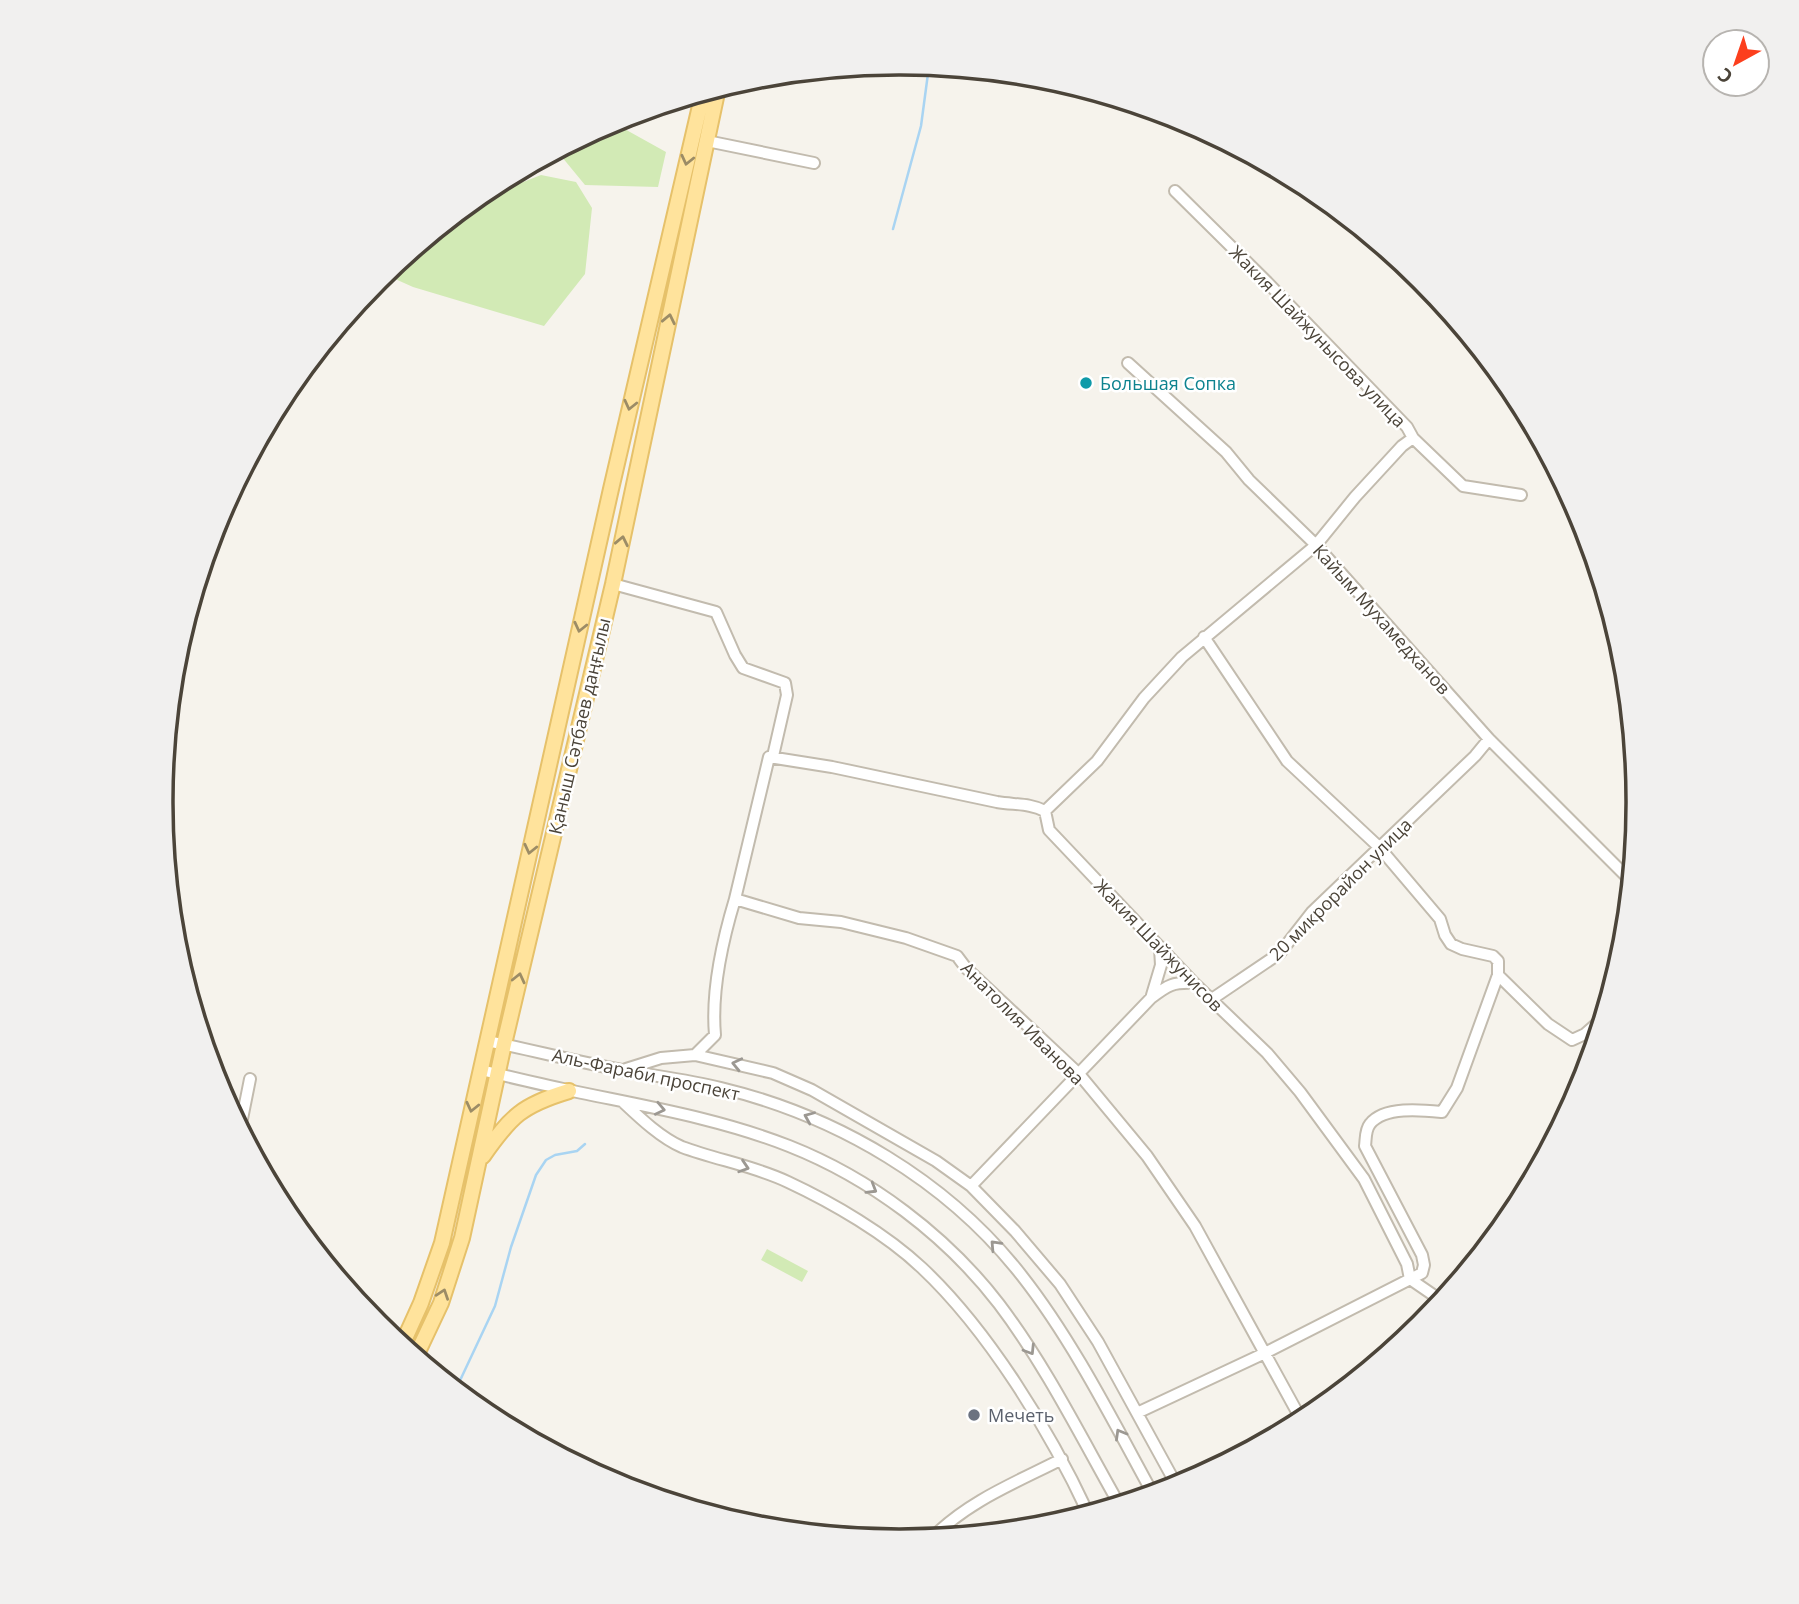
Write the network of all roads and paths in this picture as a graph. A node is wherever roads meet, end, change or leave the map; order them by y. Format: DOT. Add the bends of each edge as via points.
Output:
graph roads {
  1 [pos="716,99"];
  2 [pos="701,103"];
  3 [pos="707,141"];
  4 [pos="814,163"];
  5 [pos="1175,191"];
  6 [pos="1128,363"];
  7 [pos="1413,438"];
  8 [pos="1521,495"];
  9 [pos="1316,545"];
  10 [pos="613,584"];
  11 [pos="1204,638"];
  12 [pos="1489,739"];
  13 [pos="771,756"];
  14 [pos="1045,811"];
  15 [pos="1379,847"];
  16 [pos="1623,873"];
  17 [pos="735,899"];
  18 [pos="1160,948"];
  19 [pos="1498,975"];
  20 [pos="1194,984"];
  21 [pos="1151,998"];
  22 [pos="1212,999"];
  23 [pos="1590,1027"];
  24 [pos="487,1041"];
  25 [pos="504,1044"];
  26 [pos="695,1055"];
  27 [pos="481,1070"];
  28 [pos="622,1070"];
  29 [pos="498,1074"];
  30 [pos="1079,1074"];
  31 [pos="250,1079"];
  32 [pos="569,1091"];
  33 [pos="621,1100"];
  34 [pos="243,1113"];
  35 [pos="480,1160"];
  36 [pos="971,1186"];
  37 [pos="1410,1279"];
  38 [pos="1433,1295"];
  39 [pos="406,1335"];
  40 [pos="420,1348"];
  41 [pos="1265,1353"];
  42 [pos="1296,1410"];
  43 [pos="1137,1413"];
  44 [pos="1062,1459"];
  45 [pos="1171,1476"];
  46 [pos="1148,1484"];
  47 [pos="1114,1496"];
  48 [pos="1084,1505"];
  49 [pos="943,1527"];
  1 -- 3 [label="main road, Қаныш Сәтбаев даңғылы"];
  2 -- 24 [label="main road, Қаныш Сәтбаев даңғылы, one-way"];
  3 -- 4 [label="street"];
  10 -- 3 [label="main road, Қаныш Сәтбаев даңғылы, one-way"];
  5 -- 7 [label="street, Жакия Шайжунысова улица"];
  6 -- 9 [label="street, Кайым Мухамедханов" via="1217,444"];
  7 -- 8 [label="street" via="1463,486"];
  7 -- 9 [label="street, Жакия Шайжунысова улица"];
  9 -- 11 [label="street, Жакия Шайжунысова улица"];
  9 -- 12 [label="street, Кайым Мухамедханов"];
  10 -- 13 [label="street" via="716,612 743,668 785,683 787,695"];
  25 -- 10 [label="main road, Қаныш Сәтбаев даңғылы, one-way"];
  11 -- 14 [label="street, Жакия Шайжунысова улица" via="1144,698 1097,761"];
  11 -- 15 [label="street" via="1287,761"];
  12 -- 15 [label="street, 20 микрорайон улица"];
  12 -- 16 [label="street, Кайым Мухамедханов"];
  13 -- 14 [label="street" via="997,802 1033,804"];
  13 -- 17 [label="street"];
  14 -- 18 [label="street, Жакия Шайжунисов" via="1049,830"];
  15 -- 19 [label="street" via="1440,919 1451,944 1493,956 1498,961"];
  15 -- 22 [label="street, 20 микрорайон улица" via="1312,912 1280,953"];
  17 -- 26 [label="street" via="721,951 715,1035"];
  17 -- 30 [label="street, Анатолия Иванова" via="799,918 841,922 906,938 957,956"];
  18 -- 20 [label="street, Жакия Шайжунисов"];
  18 -- 21 [label="street" via="1161,965"];
  19 -- 23 [label="street" via="1548,1024 1573,1040"];
  19 -- 37 [label="street" via="1457,1088 1442,1112 1413,1109 1390,1113 1368,1125 1365,1146 1422,1255 1422,1273"];
  20 -- 21 [label="street" via="1177,982"];
  20 -- 22 [label="street, Жакия Шайжунисов"];
  21 -- 30 [label="street"];
  22 -- 37 [label="street, Жакия Шайжунисов" via="1300,1092 1364,1179 1407,1264"];
  24 -- 25 [label="street, Аль-Фараби проспект"];
  24 -- 27 [label="main road, Қаныш Сәтбаев даңғылы"];
  25 -- 28 [label="street, Аль-Фараби проспект"];
  25 -- 29 [label="main road, Қаныш Сәтбаев даңғылы"];
  26 -- 28 [label="street" via="661,1058"];
  36 -- 26 [label="street, one-way" via="812,1090 773,1073"];
  27 -- 29 [label="street, Аль-Фараби проспект"];
  27 -- 39 [label="main road, Қаныш Сәтбаев даңғылы, one-way" via="442,1243"];
  46 -- 28 [label="street, Аль-Фараби проспект, one-way" via="1052,1318 1021,1275 959,1209 924,1181 852,1136 770,1102 687,1080"];
  29 -- 32 [label="street, Аль-Фараби проспект"];
  29 -- 35 [label="main road, Қаныш Сәтбаев даңғылы"];
  30 -- 36 [label="street"];
  30 -- 41 [label="street, Анатолия Иванова" via="1147,1156 1195,1226"];
  31 -- 34 [label="street"];
  32 -- 33 [label="street, Аль-Фараби проспект"];
  32 -- 35 [label="main road" via="520,1110"];
  33 -- 44 [label="street, one-way" via="680,1146 787,1181 872,1228 900,1250 967,1317"];
  33 -- 47 [label="street, Аль-Фараби проспект, one-way" via="790,1146 836,1167 926,1229 962,1262 1027,1344"];
  40 -- 35 [label="main road, Қаныш Сәтбаев даңғылы, one-way" via="441,1303"];
  36 -- 43 [label="street" via="1060,1284"];
  37 -- 38 [label="street"];
  37 -- 41 [label="street"];
  41 -- 42 [label="street, Анатолия Иванова"];
  41 -- 43 [label="street"];
  43 -- 45 [label="street"];
  44 -- 48 [label="street"];
  44 -- 49 [label="street" via="969,1507"];
}
